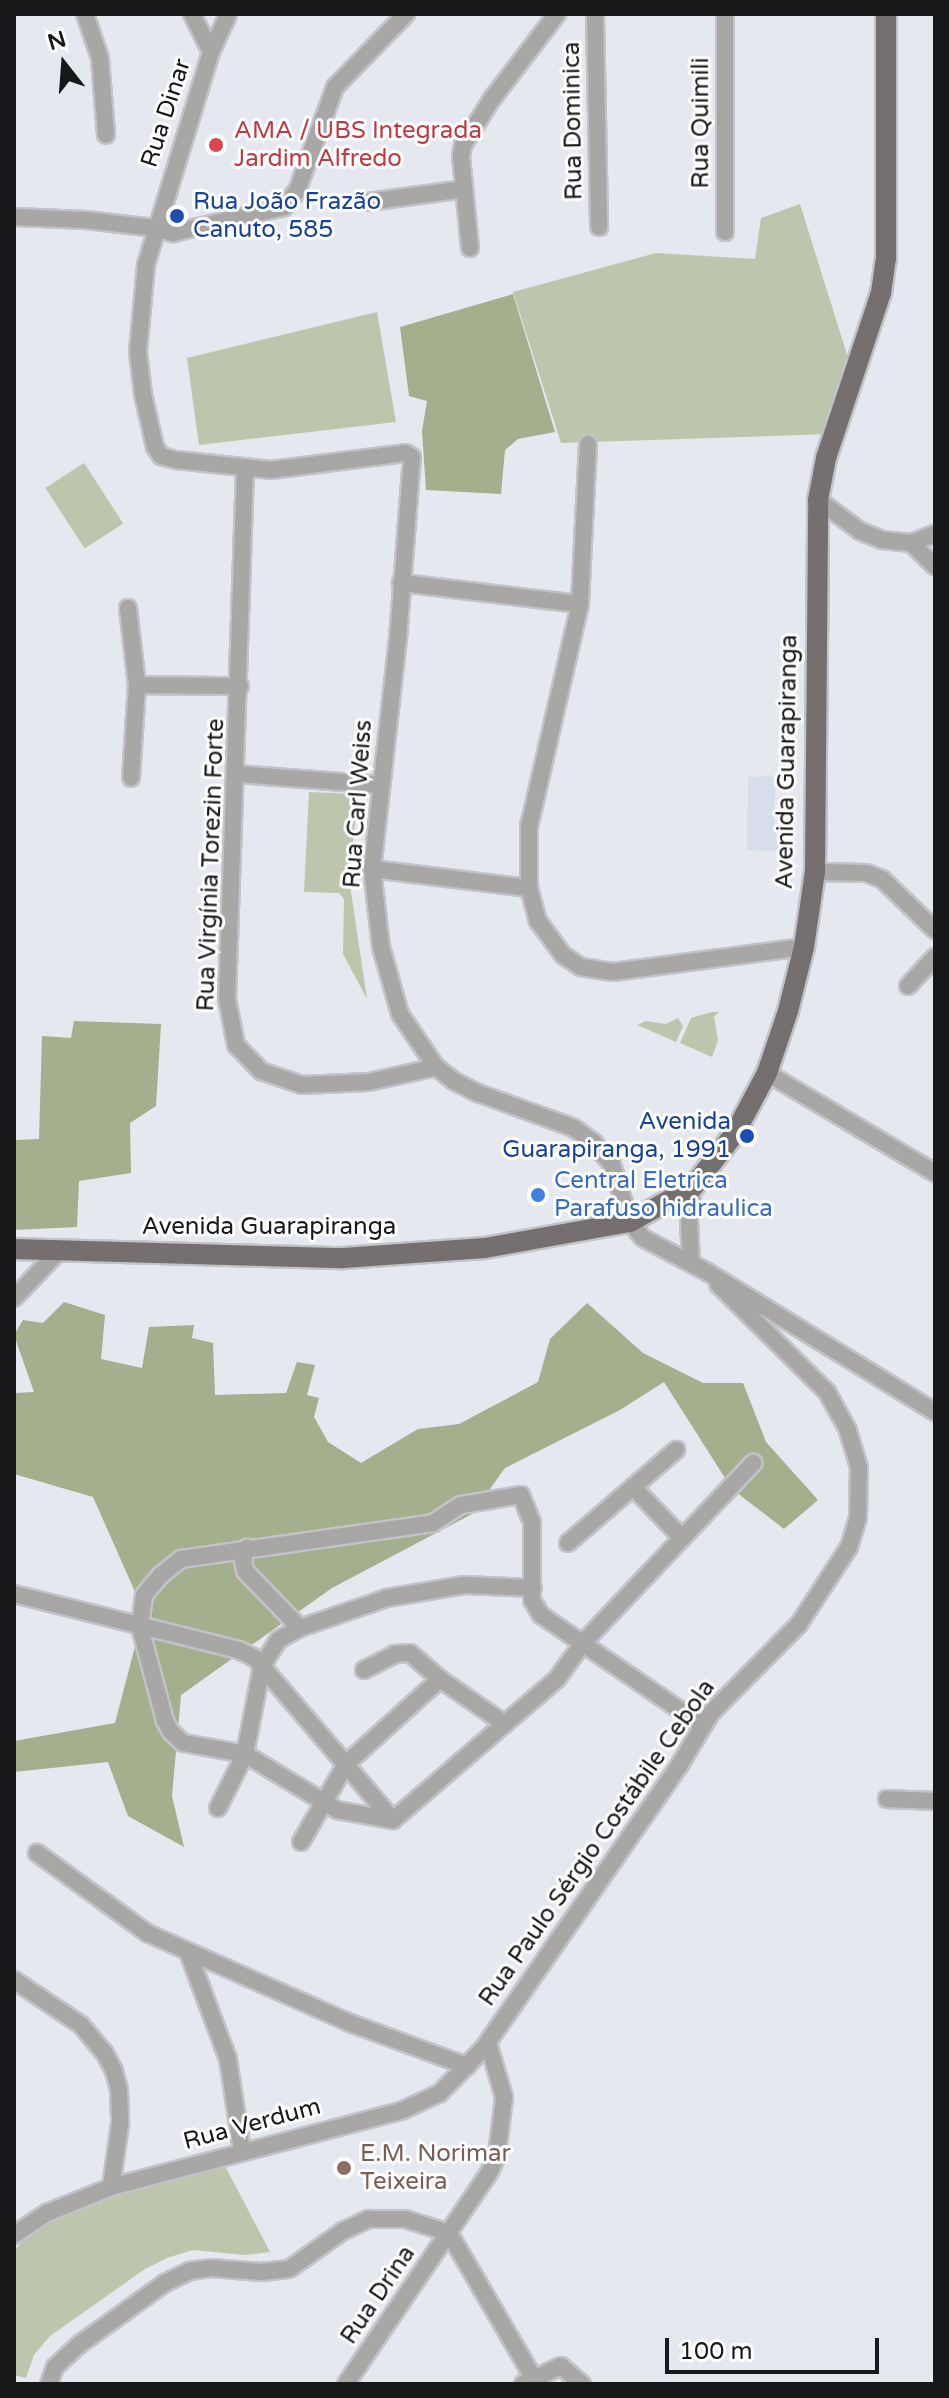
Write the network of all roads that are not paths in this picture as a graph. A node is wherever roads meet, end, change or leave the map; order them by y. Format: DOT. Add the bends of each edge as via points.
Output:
graph roads {
  1 [pos="85,14"];
  2 [pos="192,14"];
  3 [pos="406,14"];
  4 [pos="557,14"];
  5 [pos="595,14"];
  6 [pos="725,14"];
  7 [pos="886,14"];
  8 [pos="228,15"];
  9 [pos="211,52"];
  10 [pos="106,135"];
  11 [pos="464,189"];
  12 [pos="368,202"];
  13 [pos="14,217"];
  14 [pos="599,227"];
  15 [pos="155,228"];
  16 [pos="725,232"];
  17 [pos="470,248"];
  18 [pos="588,444"];
  19 [pos="245,470"];
  20 [pos="818,500"];
  21 [pos="935,534"];
  22 [pos="911,543"];
  23 [pos="935,566"];
  24 [pos="401,583"];
  25 [pos="580,604"];
  26 [pos="128,608"];
  27 [pos="137,685"];
  28 [pos="240,686"];
  29 [pos="237,774"];
  30 [pos="131,778"];
  31 [pos="380,785"];
  32 [pos="372,869"];
  33 [pos="815,872"];
  34 [pos="529,888"];
  35 [pos="935,930"];
  36 [pos="804,947"];
  37 [pos="935,957"];
  38 [pos="908,986"];
  39 [pos="436,1067"];
  40 [pos="767,1073"];
  41 [pos="935,1173"];
  42 [pos="693,1187"];
  43 [pos="630,1222"];
  44 [pos="14,1249"];
  45 [pos="59,1251"];
  46 [pos="691,1262"];
  47 [pos="709,1273"];
  48 [pos="14,1298"];
  49 [pos="935,1412"];
  50 [pos="676,1450"];
  51 [pos="753,1463"];
  52 [pos="633,1487"];
  53 [pos="682,1538"];
  54 [pos="568,1543"];
  55 [pos="247,1548"];
  56 [pos="533,1588"];
  57 [pos="14,1594"];
  58 [pos="140,1627"];
  59 [pos="300,1628"];
  60 [pos="583,1643"];
  61 [pos="262,1666"];
  62 [pos="364,1670"];
  63 [pos="440,1679"];
  64 [pos="505,1724"];
  65 [pos="703,1726"];
  66 [pos="245,1754"];
  67 [pos="346,1764"];
  68 [pos="887,1799"];
  69 [pos="935,1801"];
  70 [pos="324,1803"];
  71 [pos="218,1808"];
  72 [pos="393,1820"];
  73 [pos="301,1842"];
  74 [pos="37,1853"];
  75 [pos="188,1952"];
  76 [pos="14,1980"];
  77 [pos="488,2043"];
  78 [pos="467,2066"];
  79 [pos="242,2150"];
  80 [pos="111,2187"];
  81 [pos="449,2233"];
  82 [pos="14,2235"];
  83 [pos="528,2381"];
  84 [pos="49,2384"];
  85 [pos="346,2384"];
  86 [pos="582,2384"];
  1 -- 10 [label="street" via="100,58"];
  2 -- 9 [label="street"];
  3 -- 15 [label="street" via="335,87 297,191 284,207 180,232"];
  4 -- 11 [label="street" via="471,129 461,156"];
  5 -- 14 [label="street, Rua Dominica"];
  6 -- 16 [label="street, Rua Quimili"];
  7 -- 20 [label="main road, Avenida Guarapiranga" via="886,259 881,293 826,458"];
  8 -- 9 [label="street, Rua Dinar"];
  9 -- 15 [label="street, Rua Dinar"];
  11 -- 12 [label="street"];
  11 -- 17 [label="street"];
  13 -- 15 [label="street"];
  15 -- 19 [label="street, Rua Dinar" via="138,352 151,437 161,456"];
  18 -- 25 [label="street"];
  19 -- 24 [label="street, Rua Carl Weiss" via="405,453 412,457"];
  19 -- 28 [label="street, Rua Virgínia Torezin Forte"];
  20 -- 22 [label="street" via="860,531"];
  20 -- 33 [label="main road, Avenida Guarapiranga"];
  21 -- 22 [label="street"];
  22 -- 23 [label="street"];
  24 -- 25 [label="street"];
  24 -- 31 [label="street, Rua Carl Weiss"];
  25 -- 34 [label="street" via="529,826"];
  26 -- 27 [label="street"];
  27 -- 28 [label="street"];
  27 -- 30 [label="street"];
  28 -- 29 [label="street, Rua Virgínia Torezin Forte"];
  29 -- 31 [label="street"];
  29 -- 39 [label="street, Rua Virgínia Torezin Forte" via="227,999 236,1045 261,1071 302,1085 369,1082"];
  31 -- 32 [label="street, Rua Carl Weiss"];
  32 -- 34 [label="street"];
  32 -- 39 [label="street, Rua Carl Weiss" via="390,987 414,1040"];
  33 -- 35 [label="street" via="866,873 882,879"];
  33 -- 36 [label="main road, Avenida Guarapiranga"];
  34 -- 36 [label="street" via="538,921 550,940 581,967 613,972"];
  36 -- 40 [label="main road, Avenida Guarapiranga"];
  37 -- 38 [label="street"];
  39 -- 43 [label="street, Rua Carl Weiss" via="478,1093 574,1128 593,1142 612,1165"];
  40 -- 41 [label="street"];
  40 -- 42 [label="main road, Avenida Guarapiranga" via="735,1133"];
  42 -- 43 [label="main road, Avenida Guarapiranga"];
  42 -- 46 [label="street"];
  43 -- 45 [label="main road, Avenida Guarapiranga" via="485,1248 343,1258"];
  43 -- 46 [label="street" via="643,1238"];
  44 -- 45 [label="main road, Avenida Guarapiranga"];
  45 -- 48 [label="street"];
  46 -- 47 [label="street"];
  47 -- 49 [label="street"];
  47 -- 65 [label="street, Rua Paulo Sérgio Costábile Cebola" via="827,1392 848,1430 861,1491 858,1517 834,1575 799,1624"];
  50 -- 52 [label="street"];
  51 -- 53 [label="street"];
  52 -- 53 [label="street"];
  52 -- 54 [label="street"];
  53 -- 60 [label="street"];
  55 -- 56 [label="street" via="433,1523 461,1505 521,1495 532,1522"];
  55 -- 58 [label="street" via="181,1559 144,1595"];
  55 -- 59 [label="street" via="245,1571"];
  56 -- 59 [label="street" via="464,1585 387,1598"];
  56 -- 60 [label="street" via="532,1600 541,1615"];
  57 -- 58 [label="street"];
  58 -- 61 [label="street" via="239,1650"];
  58 -- 66 [label="street" via="171,1732 183,1743"];
  59 -- 61 [label="street" via="278,1640"];
  60 -- 64 [label="street" via="557,1679"];
  60 -- 65 [label="street"];
  61 -- 66 [label="street"];
  61 -- 67 [label="street"];
  62 -- 63 [label="street" via="395,1654 410,1653"];
  63 -- 64 [label="street"];
  63 -- 67 [label="street"];
  64 -- 72 [label="street"];
  65 -- 77 [label="street, Rua Paulo Sérgio Costábile Cebola"];
  66 -- 70 [label="street"];
  66 -- 71 [label="street"];
  67 -- 70 [label="street"];
  67 -- 72 [label="street"];
  68 -- 69 [label="street"];
  70 -- 72 [label="street"];
  70 -- 73 [label="street"];
  74 -- 75 [label="street" via="147,1933"];
  75 -- 78 [label="street" via="350,2023"];
  75 -- 79 [label="street" via="228,2059"];
  76 -- 80 [label="street" via="81,2025 114,2071 120,2124"];
  77 -- 78 [label="street, Rua Verdum"];
  77 -- 81 [label="street, Rua Paulo Sérgio Costábile Cebola" via="504,2097 501,2141 490,2171"];
  78 -- 79 [label="street, Rua Verdum" via="440,2093 401,2111"];
  79 -- 80 [label="street, Rua Verdum"];
  80 -- 82 [label="street, Rua Verdum" via="47,2213"];
  81 -- 83 [label="street"];
  81 -- 84 [label="street" via="405,2219 369,2219 289,2269 190,2271 80,2344 55,2367"];
  81 -- 85 [label="street, Rua Drina"];
  83 -- 86 [label="street" via="561,2366"];
}
